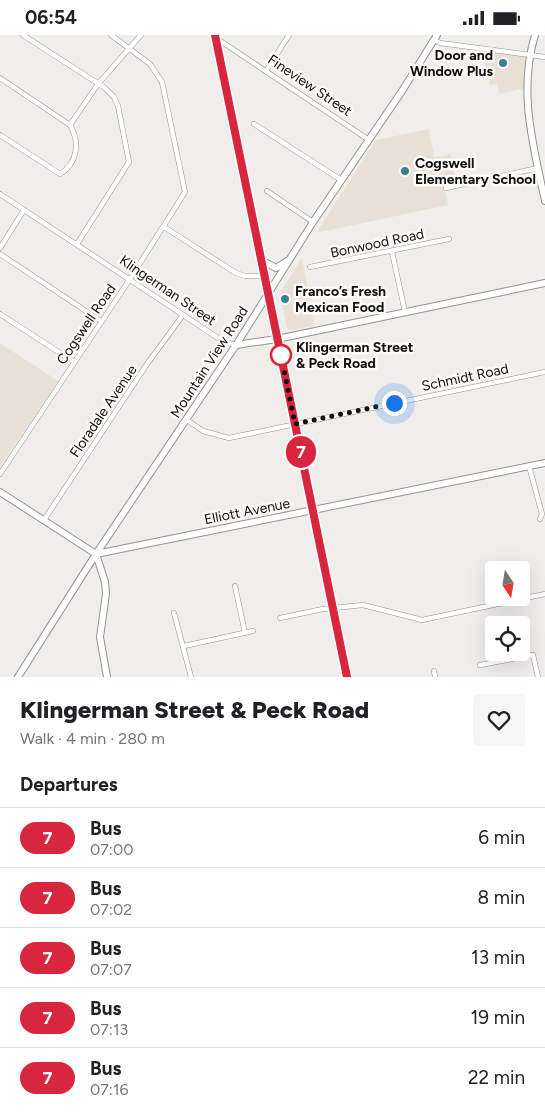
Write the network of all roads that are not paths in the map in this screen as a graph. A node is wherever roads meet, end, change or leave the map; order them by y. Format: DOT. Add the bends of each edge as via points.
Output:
graph roads {
  1 [pos="23,35"];
  2 [pos="111,35"];
  3 [pos="141,35"];
  4 [pos="289,35"];
  5 [pos="535,35"];
  6 [pos="214,36"];
  7 [pos="435,38"];
  8 [pos="131,49"];
  9 [pos="529,55"];
  10 [pos="545,57"];
  11 [pos="266,71"];
  12 [pos="0,78"];
  13 [pos="98,84"];
  14 [pos="254,124"];
  15 [pos="70,125"];
  16 [pos="0,135"];
  17 [pos="369,139"];
  18 [pos="538,169"];
  19 [pos="341,180"];
  20 [pos="446,188"];
  21 [pos="267,191"];
  22 [pos="0,194"];
  23 [pos="545,201"];
  24 [pos="24,210"];
  25 [pos="313,222"];
  26 [pos="164,227"];
  27 [pos="449,239"];
  28 [pos="77,244"];
  29 [pos="0,248"];
  30 [pos="392,252"];
  31 [pos="0,254"];
  32 [pos="291,257"];
  33 [pos="261,260"];
  34 [pos="310,267"];
  35 [pos="264,276"];
  36 [pos="130,279"];
  37 [pos="545,283"];
  38 [pos="268,294"];
  39 [pos="404,312"];
  40 [pos="0,314"];
  41 [pos="183,315"];
  42 [pos="101,321"];
  43 [pos="278,339"];
  44 [pos="236,345"];
  45 [pos="74,362"];
  46 [pos="545,372"];
  47 [pos="187,420"];
  48 [pos="295,424"];
  49 [pos="545,463"];
  50 [pos="529,466"];
  51 [pos="0,474"];
  52 [pos="0,492"];
  53 [pos="313,511"];
  54 [pos="540,519"];
  55 [pos="44,520"];
  56 [pos="96,554"];
  57 [pos="234,586"];
  58 [pos="545,594"];
  59 [pos="333,609"];
  60 [pos="174,613"];
  61 [pos="280,618"];
  62 [pos="253,631"];
  63 [pos="245,633"];
  64 [pos="184,646"];
  65 [pos="480,665"];
  66 [pos="18,677"];
  67 [pos="107,677"];
  68 [pos="191,677"];
  69 [pos="347,677"];
  70 [pos="538,677"];
  1 -- 13 [label="street"];
  2 -- 8 [label="street, Cogswell Road"];
  3 -- 8 [label="street"];
  4 -- 11 [label="street"];
  5 -- 9 [label="street"];
  6 -- 11 [label="street, Fineview Street"];
  6 -- 33 [label="street"];
  7 -- 9 [label="street" via="440,43"];
  7 -- 17 [label="street, Mountain View Road"];
  8 -- 13 [label="street"];
  8 -- 26 [label="street, Cogswell Road" via="150,63 162,82 183,177 183,196"];
  9 -- 10 [label="street"];
  9 -- 18 [label="street" via="526,93"];
  11 -- 17 [label="street, Fineview Street"];
  12 -- 15 [label="street"];
  13 -- 15 [label="street"];
  13 -- 28 [label="street" via="117,101 129,162"];
  14 -- 19 [label="street"];
  15 -- 16 [label="street" via="76,135 75,156 67,170 60,174"];
  17 -- 19 [label="street, Mountain View Road"];
  18 -- 20 [label="street"];
  18 -- 23 [label="street"];
  19 -- 25 [label="street, Mountain View Road"];
  21 -- 25 [label="street"];
  22 -- 24 [label="street, Klingerman Street"];
  24 -- 28 [label="street, Klingerman Street"];
  24 -- 29 [label="street"];
  25 -- 32 [label="street, Mountain View Road"];
  26 -- 35 [label="street" via="236,273"];
  26 -- 36 [label="street, Cogswell Road"];
  27 -- 30 [label="street, Bonwood Road"];
  28 -- 36 [label="street, Klingerman Street"];
  30 -- 34 [label="street, Bonwood Road"];
  30 -- 39 [label="street"];
  31 -- 42 [label="street"];
  32 -- 33 [label="street" via="276,268"];
  32 -- 38 [label="street, Mountain View Road"];
  33 -- 35 [label="street"];
  35 -- 38 [label="street"];
  36 -- 41 [label="street, Klingerman Street"];
  36 -- 42 [label="street, Cogswell Road"];
  37 -- 39 [label="street"];
  38 -- 43 [label="street"];
  38 -- 44 [label="street, Mountain View Road"];
  39 -- 43 [label="street"];
  40 -- 45 [label="street"];
  41 -- 44 [label="street, Klingerman Street" via="224,342"];
  41 -- 55 [label="street, Floradale Avenue"];
  42 -- 45 [label="street, Cogswell Road"];
  43 -- 44 [label="street"];
  43 -- 48 [label="street"];
  44 -- 47 [label="street, Mountain View Road"];
  45 -- 51 [label="street, Cogswell Road"];
  46 -- 48 [label="street, Schmidt Road"];
  47 -- 48 [label="street, Schmidt Road" via="203,431 229,438"];
  47 -- 56 [label="street, Mountain View Road"];
  48 -- 53 [label="street"];
  49 -- 50 [label="street, Elliott Avenue"];
  50 -- 53 [label="street, Elliott Avenue"];
  50 -- 54 [label="street" via="542,514"];
  52 -- 55 [label="street"];
  53 -- 56 [label="street, Elliott Avenue"];
  53 -- 59 [label="street"];
  55 -- 56 [label="street"];
  56 -- 66 [label="street, Mountain View Road"];
  56 -- 67 [label="street" via="105,582 100,637"];
  57 -- 63 [label="street"];
  58 -- 59 [label="street" via="422,620 363,605"];
  59 -- 61 [label="street"];
  59 -- 69 [label="street"];
  60 -- 64 [label="street"];
  62 -- 63 [label="street"];
  63 -- 64 [label="street"];
  64 -- 68 [label="street"];
  65 -- 70 [label="street" via="533,655"];
}
